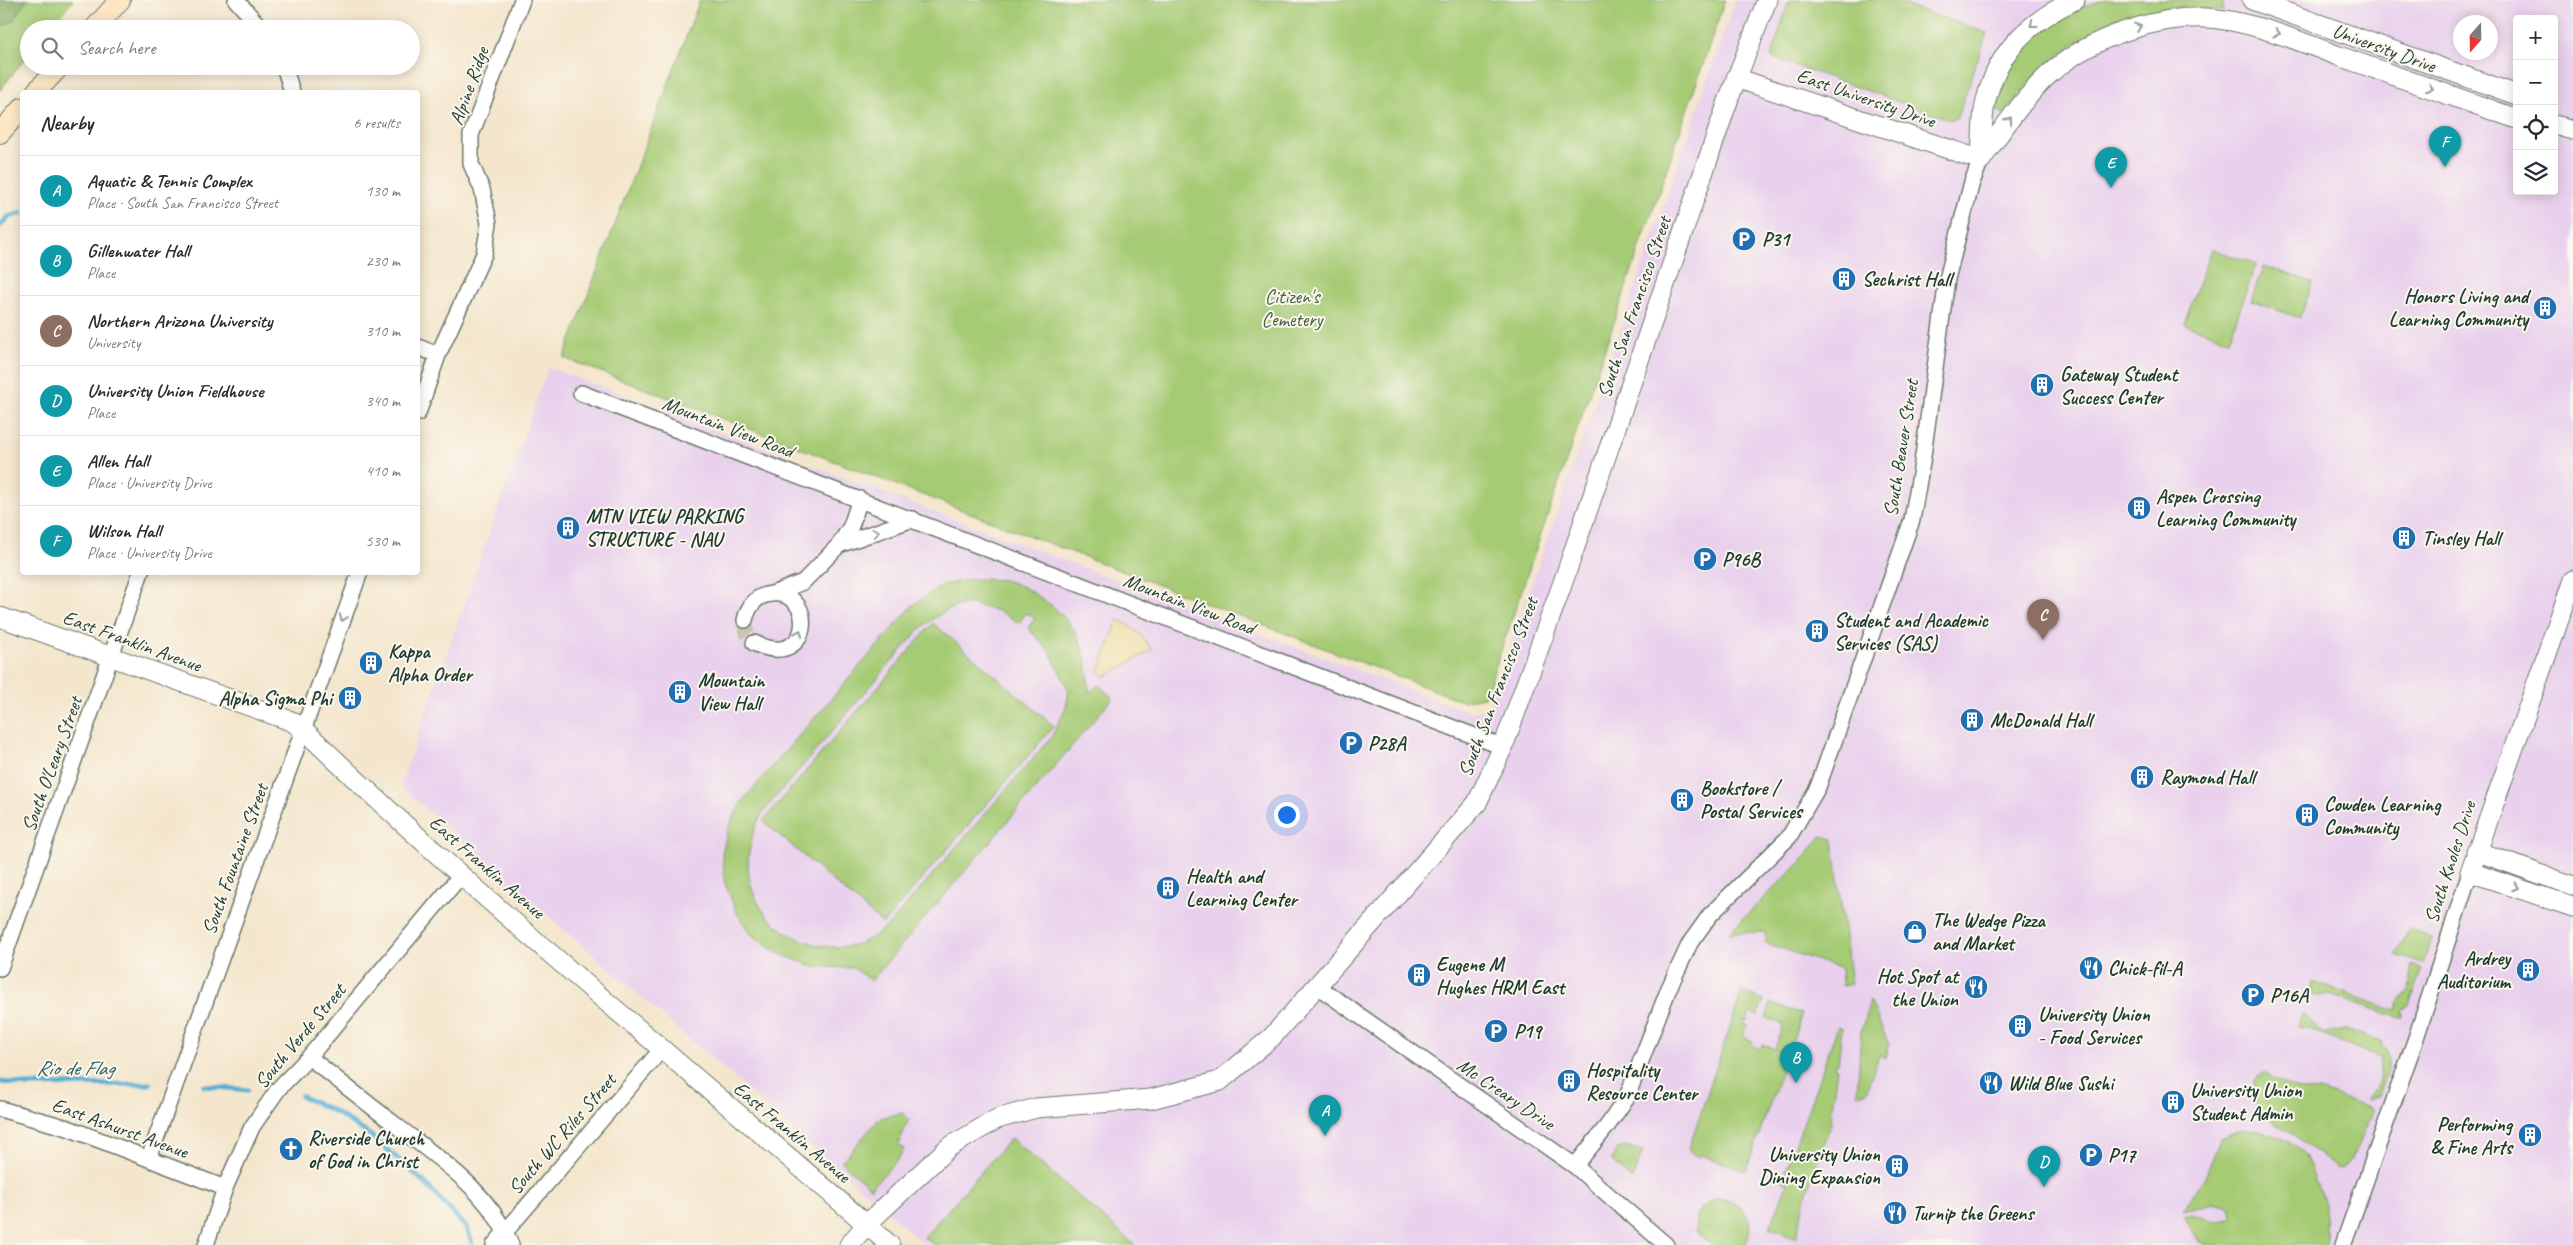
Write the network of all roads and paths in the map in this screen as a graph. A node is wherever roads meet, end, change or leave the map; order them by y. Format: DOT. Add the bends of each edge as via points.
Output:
graph roads {
  1 [pos="120,0"];
  2 [pos="236,0"];
  3 [pos="522,0"];
  4 [pos="1767,0"];
  5 [pos="2075,0"];
  6 [pos="2252,0"];
  7 [pos="102,20"];
  8 [pos="254,20"];
  9 [pos="52,75"];
  10 [pos="287,75"];
  11 [pos="1736,78"];
  12 [pos="38,90"];
  13 [pos="291,90"];
  14 [pos="2513,94"];
  15 [pos="20,110"];
  16 [pos="2513,118"];
  17 [pos="0,133"];
  18 [pos="1981,160"];
  19 [pos="420,348"];
  20 [pos="438,355"];
  21 [pos="581,393"];
  22 [pos="420,407"];
  23 [pos="860,499"];
  24 [pos="913,520"];
  25 [pos="838,545"];
  26 [pos="140,575"];
  27 [pos="359,575"];
  28 [pos="2573,580"];
  29 [pos="803,582"];
  30 [pos="775,593"];
  31 [pos="802,613"];
  32 [pos="0,617"];
  33 [pos="745,620"];
  34 [pos="754,644"];
  35 [pos="112,657"];
  36 [pos="303,729"];
  37 [pos="1503,747"];
  38 [pos="2476,852"];
  39 [pos="2470,872"];
  40 [pos="462,874"];
  41 [pos="2573,886"];
  42 [pos="2573,907"];
  43 [pos="0,968"];
  44 [pos="1317,986"];
  45 [pos="661,1050"];
  46 [pos="309,1057"];
  47 [pos="0,1109"];
  48 [pos="149,1158"];
  49 [pos="1575,1166"];
  50 [pos="225,1188"];
  51 [pos="867,1224"];
  52 [pos="508,1238"];
  53 [pos="206,1245"];
  54 [pos="494,1245"];
  55 [pos="849,1245"];
  56 [pos="890,1245"];
  57 [pos="1666,1245"];
  58 [pos="2343,1245"];
  1 -- 7 [label="main road"];
  2 -- 8 [label="street"];
  3 -- 20 [label="street, Alpine Ridge" via="471,135 470,164 482,189 489,223 484,254"];
  4 -- 11 [label="street, South San Francisco Street"];
  5 -- 18 [label="street, one-way" via="2048,12 2019,35 2004,56 1984,109"];
  6 -- 14 [label="street, University Drive"];
  9 -- 12 [label="main road"];
  10 -- 13 [label="street"];
  11 -- 18 [label="street, East University Drive"];
  11 -- 37 [label="street, South San Francisco Street"];
  15 -- 17 [label="main road"];
  18 -- 16 [label="street, University Drive, one-way" via="2012,114 2042,81 2076,54 2146,24 2186,17 2230,20 2284,35"];
  18 -- 49 [label="street, South Beaver Street" via="1972,182 1947,279 1912,520 1818,786 1789,837 1710,915 1690,943 1627,1097"];
  19 -- 20 [label="street"];
  20 -- 22 [label="street"];
  21 -- 23 [label="street, Mountain View Road"];
  23 -- 24 [label="street, Mountain View Road"];
  23 -- 25 [label="street" via="851,526"];
  25 -- 24 [label="street, one-way"];
  24 -- 37 [label="street, Mountain View Road"];
  25 -- 29 [label="street"];
  26 -- 35 [label="street, South O'Leary Street"];
  27 -- 36 [label="street, South Fountaine Street, one-way"];
  28 -- 38 [label="street, South Knoles Drive"];
  29 -- 30 [label="street"];
  29 -- 31 [label="street"];
  30 -- 31 [label="street" via="792,600"];
  30 -- 33 [label="street" via="755,601"];
  34 -- 31 [label="street, one-way" via="770,651 789,647 802,632"];
  32 -- 35 [label="street, East Franklin Avenue"];
  35 -- 36 [label="street, East Franklin Avenue" via="291,721"];
  35 -- 43 [label="street, South O'Leary Street"];
  36 -- 40 [label="street, East Franklin Avenue" via="382,806"];
  36 -- 48 [label="street, South Fountaine Street"];
  37 -- 44 [label="street, South San Francisco Street" via="1477,803"];
  38 -- 39 [label="street, South Knoles Drive"];
  38 -- 41 [label="street"];
  39 -- 42 [label="street, one-way"];
  39 -- 58 [label="street, South Knoles Drive"];
  40 -- 45 [label="street, East Franklin Avenue"];
  40 -- 46 [label="street, South Verde Street"];
  44 -- 49 [label="street, Mc Creary Drive"];
  44 -- 51 [label="street, South San Francisco Street" via="1272,1037 1220,1081 1151,1099 1036,1108 997,1119 949,1146"];
  45 -- 51 [label="street, East Franklin Avenue"];
  45 -- 52 [label="street, South WC Riles Street"];
  46 -- 50 [label="street, South Verde Street" via="279,1088 252,1127"];
  46 -- 52 [label="street" via="457,1172 500,1220"];
  47 -- 48 [label="street, East Ashurst Avenue" via="68,1128"];
  48 -- 50 [label="street, East Ashurst Avenue"];
  49 -- 57 [label="street, Mc Creary Drive"];
  50 -- 53 [label="street, South Verde Street"];
  51 -- 55 [label="street, South San Francisco Street"];
  51 -- 56 [label="street, East Franklin Avenue"];
  52 -- 54 [label="street, South WC Riles Street"];
}
